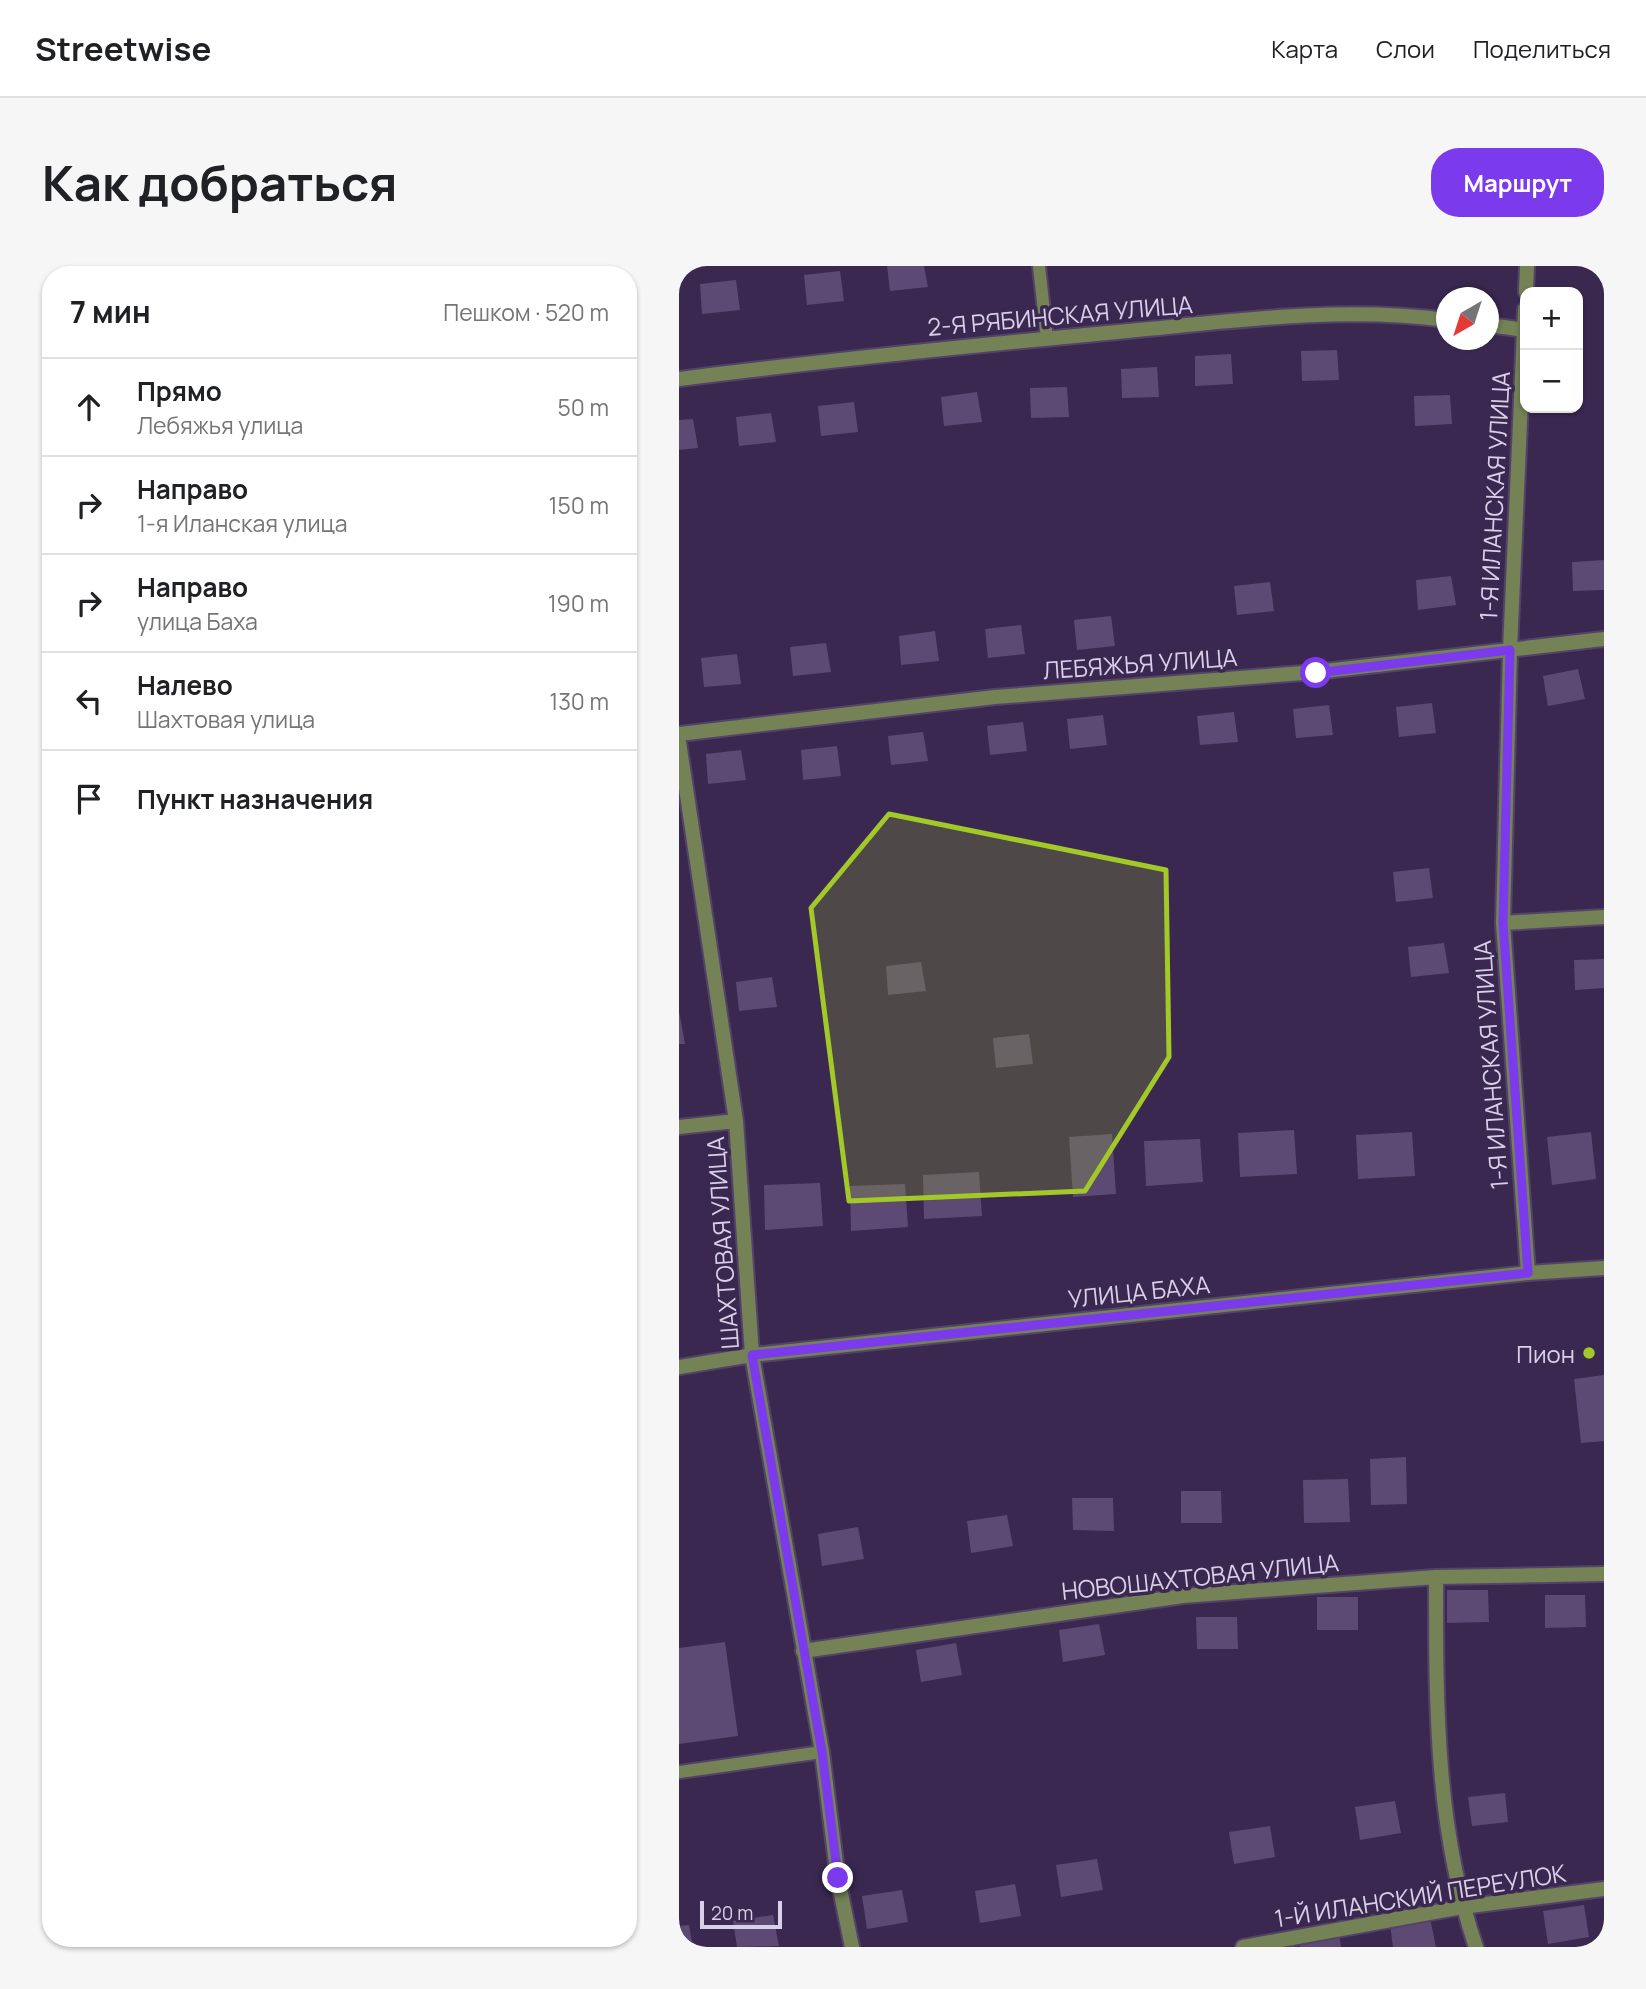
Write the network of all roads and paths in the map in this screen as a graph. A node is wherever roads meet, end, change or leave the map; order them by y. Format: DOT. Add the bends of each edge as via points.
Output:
graph roads {
  1 [pos="1039,266"];
  2 [pos="1527,266"];
  3 [pos="1526,287"];
  4 [pos="1436,318"];
  5 [pos="1499,326"];
  6 [pos="1520,329"];
  7 [pos="1047,339"];
  8 [pos="1523,350"];
  9 [pos="679,379"];
  10 [pos="1604,639"];
  11 [pos="1510,650"];
  12 [pos="679,734"];
  13 [pos="679,742"];
  14 [pos="1604,917"];
  15 [pos="1503,923"];
  16 [pos="736,1121"];
  17 [pos="679,1127"];
  18 [pos="1604,1268"];
  19 [pos="1528,1273"];
  20 [pos="752,1355"];
  21 [pos="679,1367"];
  22 [pos="1604,1574"];
  23 [pos="1436,1577"];
  24 [pos="803,1651"];
  25 [pos="822,1752"];
  26 [pos="679,1772"];
  27 [pos="1604,1889"];
  28 [pos="1462,1907"];
  29 [pos="852,1947"];
  30 [pos="1243,1947"];
  31 [pos="1476,1947"];
  1 -- 7 [label="lane"];
  2 -- 3 [label="street"];
  4 -- 7 [label="street, 2-Я РЯБИНСКАЯ УЛИЦА" via="1404,314 1280,317"];
  5 -- 6 [label="street"];
  7 -- 9 [label="street, 2-Я РЯБИНСКАЯ УЛИЦА"];
  8 -- 11 [label="street, 1-Я ИЛАНСКАЯ УЛИЦА"];
  10 -- 11 [label="street, ЛЕБЯЖЬЯ УЛИЦА"];
  11 -- 12 [label="street, ЛЕБЯЖЬЯ УЛИЦА" via="1316,673 995,697"];
  11 -- 15 [label="street, 1-Я ИЛАНСКАЯ УЛИЦА"];
  13 -- 16 [label="street, ШАХТОВАЯ УЛИЦА"];
  14 -- 15 [label="street"];
  15 -- 19 [label="street, 1-Я ИЛАНСКАЯ УЛИЦА"];
  16 -- 17 [label="street"];
  16 -- 20 [label="street, ШАХТОВАЯ УЛИЦА"];
  18 -- 19 [label="street, УЛИЦА БАХА"];
  19 -- 20 [label="street, УЛИЦА БАХА"];
  20 -- 21 [label="street, УЛИЦА БАХА"];
  20 -- 24 [label="street, ШАХТОВАЯ УЛИЦА"];
  22 -- 23 [label="street, НОВОШАХТОВАЯ УЛИЦА"];
  23 -- 24 [label="street, НОВОШАХТОВАЯ УЛИЦА" via="1183,1596"];
  23 -- 28 [label="street" via="1435,1664 1444,1810"];
  24 -- 25 [label="street, ШАХТОВАЯ УЛИЦА"];
  25 -- 26 [label="lane"];
  25 -- 29 [label="street, ШАХТОВАЯ УЛИЦА"];
  27 -- 28 [label="street, 1-Й ИЛАНСКИЙ ПЕРЕУЛОК"];
  28 -- 30 [label="street, 1-Й ИЛАНСКИЙ ПЕРЕУЛОК"];
  28 -- 31 [label="street"];
}
